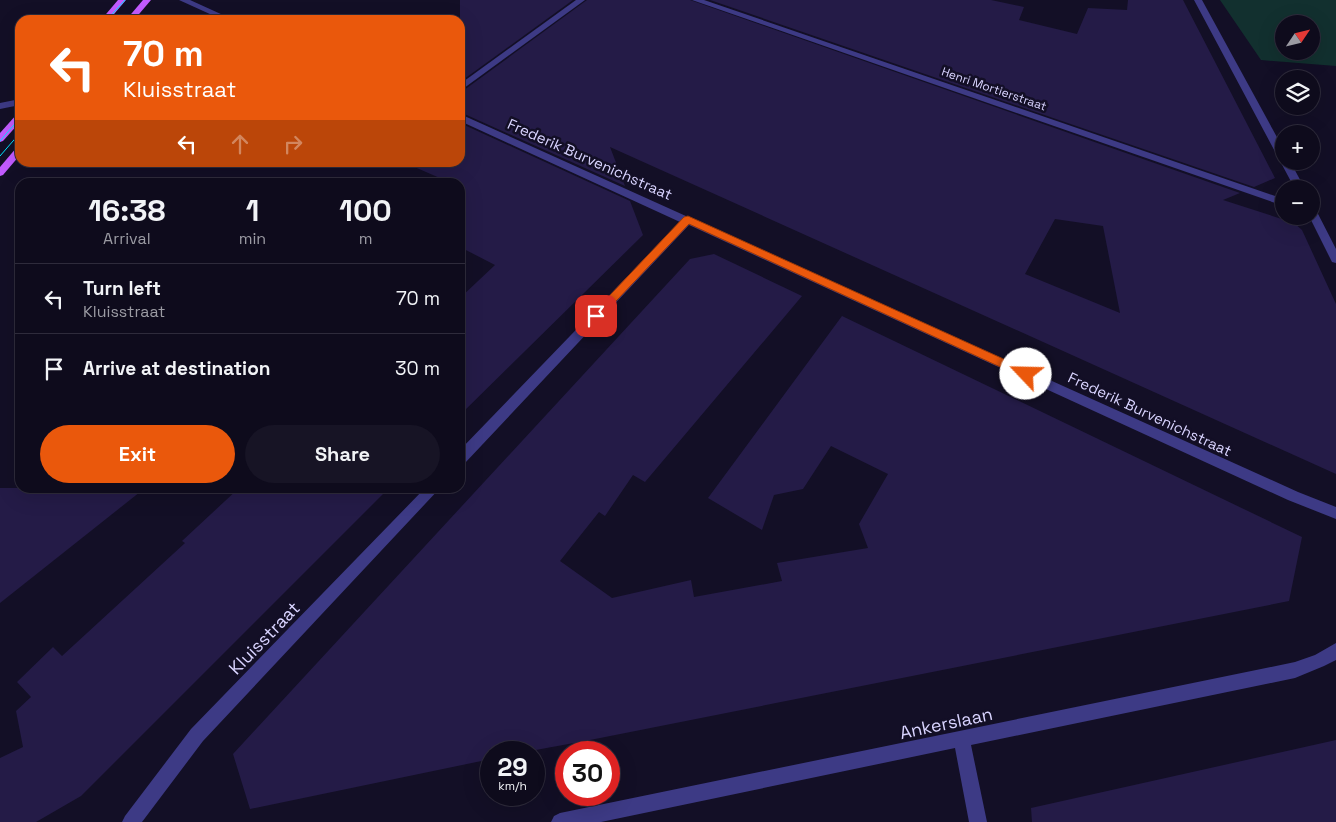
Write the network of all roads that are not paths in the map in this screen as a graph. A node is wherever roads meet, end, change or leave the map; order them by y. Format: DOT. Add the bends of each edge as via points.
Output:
graph roads {
  1 [pos="122,0"];
  2 [pos="147,0"];
  3 [pos="183,0"];
  4 [pos="581,0"];
  5 [pos="696,0"];
  6 [pos="1198,0"];
  7 [pos="109,15"];
  8 [pos="134,15"];
  9 [pos="218,15"];
  10 [pos="465,84"];
  11 [pos="15,103"];
  12 [pos="0,106"];
  13 [pos="465,120"];
  14 [pos="15,122"];
  15 [pos="0,139"];
  16 [pos="1275,143"];
  17 [pos="15,155"];
  18 [pos="0,173"];
  19 [pos="1275,199"];
  20 [pos="688,220"];
  21 [pos="1319,225"];
  22 [pos="1336,259"];
  23 [pos="465,454"];
  24 [pos="428,493"];
  25 [pos="1336,513"];
  26 [pos="1336,651"];
  27 [pos="962,740"];
  28 [pos="130,822"];
  29 [pos="560,822"];
  30 [pos="978,822"];
  1 -- 7 [label="main road"];
  2 -- 8 [label="main road"];
  3 -- 9 [label="street"];
  4 -- 10 [label="street"];
  5 -- 19 [label="street, Henri Mortierstraat"];
  6 -- 16 [label="street"];
  11 -- 12 [label="street"];
  13 -- 20 [label="street, Frederik Burvenichstraat"];
  14 -- 15 [label="main road"];
  17 -- 18 [label="main road"];
  20 -- 23 [label="street"];
  20 -- 25 [label="street, Frederik Burvenichstraat" via="1292,496"];
  21 -- 22 [label="street"];
  24 -- 28 [label="street, Kluisstraat" via="197,735"];
  26 -- 27 [label="street, Ankerslaan" via="1295,670"];
  27 -- 29 [label="street, Ankerslaan"];
  27 -- 30 [label="street"];
}
